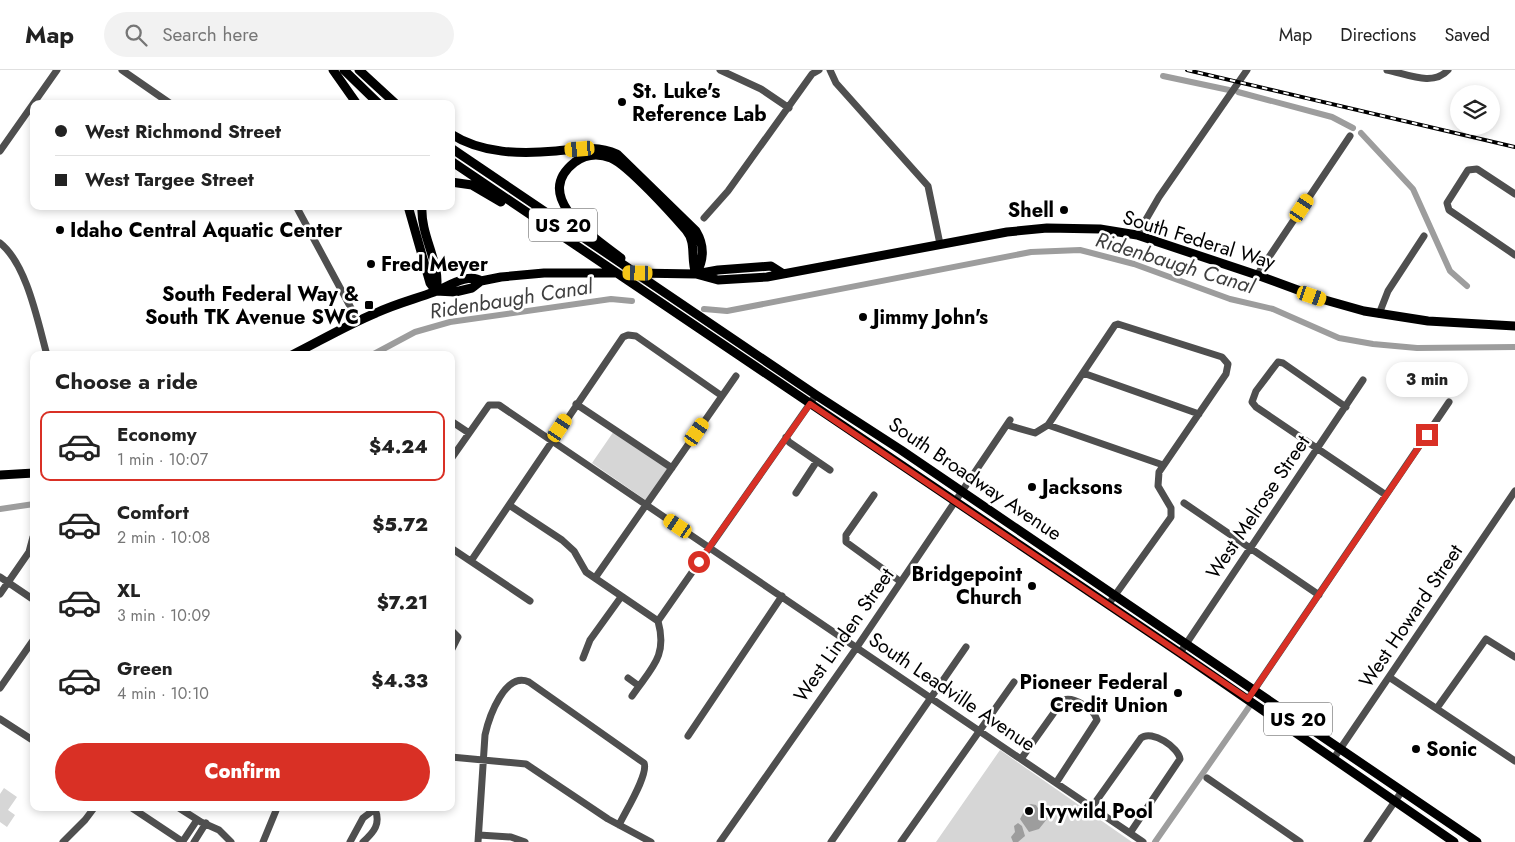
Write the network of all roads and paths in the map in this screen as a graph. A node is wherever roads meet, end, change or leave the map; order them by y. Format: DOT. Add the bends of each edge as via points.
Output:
graph roads {
  1 [pos="57,70"];
  2 [pos="122,70"];
  3 [pos="333,70"];
  4 [pos="344,70"];
  5 [pos="359,70"];
  6 [pos="720,70"];
  7 [pos="819,70"];
  8 [pos="830,70"];
  9 [pos="1247,70"];
  10 [pos="1387,70"];
  11 [pos="1448,70"];
  12 [pos="376,86"];
  13 [pos="36,100"];
  14 [pos="165,100"];
  15 [pos="354,100"];
  16 [pos="375,100"];
  17 [pos="392,100"];
  18 [pos="397,100"];
  19 [pos="30,108"];
  20 [pos="789,108"];
  21 [pos="1350,136"];
  22 [pos="455,137"];
  23 [pos="0,151"];
  24 [pos="455,151"];
  25 [pos="455,164"];
  26 [pos="455,183"];
  27 [pos="1515,194"];
  28 [pos="298,210"];
  29 [pos="409,210"];
  30 [pos="422,210"];
  31 [pos="530,216"];
  32 [pos="704,218"];
  33 [pos="1137,235"];
  34 [pos="1424,236"];
  35 [pos="0,243"];
  36 [pos="940,244"];
  37 [pos="1515,256"];
  38 [pos="696,274"];
  39 [pos="1257,275"];
  40 [pos="660,290"];
  41 [pos="436,291"];
  42 [pos="1379,314"];
  43 [pos="358,321"];
  44 [pos="1515,326"];
  45 [pos="46,351"];
  46 [pos="300,351"];
  47 [pos="1083,373"];
  48 [pos="736,376"];
  49 [pos="1363,380"];
  50 [pos="816,395"];
  51 [pos="722,396"];
  52 [pos="1448,402"];
  53 [pos="576,404"];
  54 [pos="810,404"];
  55 [pos="1346,406"];
  56 [pos="1199,414"];
  57 [pos="455,424"];
  58 [pos="1048,425"];
  59 [pos="469,433"];
  60 [pos="786,437"];
  61 [pos="552,441"];
  62 [pos="1317,449"];
  63 [pos="455,453"];
  64 [pos="818,461"];
  65 [pos="1163,465"];
  66 [pos="672,468"];
  67 [pos="830,470"];
  68 [pos="30,473"];
  69 [pos="0,475"];
  70 [pos="1515,491"];
  71 [pos="963,492"];
  72 [pos="796,493"];
  73 [pos="874,494"];
  74 [pos="1386,496"];
  75 [pos="956,502"];
  76 [pos="1184,503"];
  77 [pos="509,505"];
  78 [pos="647,505"];
  79 [pos="710,547"];
  80 [pos="30,548"];
  81 [pos="1250,548"];
  82 [pos="455,551"];
  83 [pos="471,561"];
  84 [pos="0,577"];
  85 [pos="595,578"];
  86 [pos="901,582"];
  87 [pos="8,583"];
  88 [pos="0,594"];
  89 [pos="1319,594"];
  90 [pos="782,596"];
  91 [pos="1115,596"];
  92 [pos="30,597"];
  93 [pos="621,597"];
  94 [pos="530,602"];
  95 [pos="1108,605"];
  96 [pos="658,621"];
  97 [pos="30,644"];
  98 [pos="1186,644"];
  99 [pos="857,647"];
  100 [pos="966,647"];
  101 [pos="1180,653"];
  102 [pos="1515,657"];
  103 [pos="582,658"];
  104 [pos="1390,677"];
  105 [pos="628,678"];
  106 [pos="1014,682"];
  107 [pos="639,686"];
  108 [pos="0,688"];
  109 [pos="1254,690"];
  110 [pos="632,696"];
  111 [pos="931,697"];
  112 [pos="1248,699"];
  113 [pos="1438,708"];
  114 [pos="0,719"];
  115 [pos="979,730"];
  116 [pos="688,736"];
  117 [pos="30,738"];
  118 [pos="1341,748"];
  119 [pos="455,757"];
  120 [pos="1334,758"];
  121 [pos="483,759"];
  122 [pos="1021,759"];
  123 [pos="1515,761"];
  124 [pos="1207,778"];
  125 [pos="1056,783"];
  126 [pos="1402,791"];
  127 [pos="1395,802"];
  128 [pos="1092,807"];
  129 [pos="92,811"];
  130 [pos="136,811"];
  131 [pos="184,811"];
  132 [pos="276,811"];
  133 [pos="372,811"];
  134 [pos="376,811"];
  135 [pos="197,820"];
  136 [pos="206,824"];
  137 [pos="619,825"];
  138 [pos="1130,833"];
  139 [pos="478,838"];
  140 [pos="63,842"];
  141 [pos="183,842"];
  142 [pos="194,842"];
  143 [pos="232,842"];
  144 [pos="263,842"];
  145 [pos="350,842"];
  146 [pos="363,842"];
  147 [pos="525,842"];
  148 [pos="651,842"];
  149 [pos="720,842"];
  150 [pos="831,842"];
  151 [pos="901,842"];
  152 [pos="1143,842"];
  153 [pos="1300,842"];
  154 [pos="1367,842"];
  155 [pos="1454,842"];
  156 [pos="1477,842"];
  1 -- 13 [label="street"];
  2 -- 14 [label="street"];
  3 -- 15 [label="main road"];
  4 -- 16 [label="main road"];
  5 -- 12 [label="main road"];
  6 -- 20 [label="street" via="761,89"];
  7 -- 20 [label="street" via="812,74"];
  8 -- 36 [label="street" via="836,83 928,186"];
  9 -- 33 [label="street" via="1164,189"];
  10 -- 11 [label="street" via="1429,79 1441,78"];
  12 -- 17 [label="main road"];
  12 -- 18 [label="main road"];
  19 -- 23 [label="street"];
  20 -- 32 [label="street" via="728,192"];
  21 -- 39 [label="street"];
  22 -- 38 [label="main road" via="499,152 540,153 595,148 617,154 696,231 703,256"];
  24 -- 40 [label="main road, South Broadway Avenue / US 20"];
  25 -- 31 [label="main road, South Broadway Avenue / US 20"];
  26 -- 31 [label="main road" via="472,185"];
  27 -- 37 [label="street" via="1472,168 1447,206"];
  28 -- 43 [label="street"];
  29 -- 41 [label="main road" via="430,283"];
  30 -- 41 [label="main road" via="422,229 439,280"];
  31 -- 54 [label="main road, South Broadway Avenue / US 20"];
  33 -- 36 [label="main road, South Federal Way" via="1100,229 1047,228"];
  33 -- 39 [label="main road, South Federal Way"];
  34 -- 42 [label="street" via="1388,291"];
  35 -- 45 [label="street" via="19,268"];
  36 -- 38 [label="main road, South Federal Way" via="767,277 718,280"];
  38 -- 40 [label="main road" via="690,235 635,178 614,159 605,156 588,155 578,160 570,166 561,184 565,208"];
  38 -- 41 [label="main road, South Federal Way" via="544,273 482,281 472,288 455,292"];
  39 -- 42 [label="main road, South Federal Way" via="1325,300"];
  40 -- 50 [label="main road, South Broadway Avenue / US 20"];
  41 -- 43 [label="main road, South Federal Way"];
  42 -- 44 [label="main road, South Federal Way"];
  43 -- 46 [label="main road, South Federal Way"];
  47 -- 56 [label="street"];
  47 -- 56 [label="street" via="1118,324 1222,357 1228,364 1226,374"];
  47 -- 58 [label="street"];
  48 -- 51 [label="street"];
  49 -- 55 [label="street, West Melrose Street"];
  50 -- 54 [label="street"];
  50 -- 71 [label="main road, South Broadway Avenue / US 20"];
  51 -- 53 [label="street" via="636,336 628,335 620,339"];
  51 -- 66 [label="street"];
  52 -- 74 [label="street"];
  53 -- 61 [label="street"];
  53 -- 66 [label="street"];
  54 -- 60 [label="street"];
  54 -- 75 [label="main road, South Broadway Avenue / US 20"];
  55 -- 62 [label="street, West Melrose Street"];
  55 -- 62 [label="street" via="1278,362 1256,391 1252,402 1256,407"];
  56 -- 65 [label="street"];
  57 -- 59 [label="street"];
  58 -- 65 [label="street"];
  58 -- 71 [label="street, West Linden Street" via="1035,433 1009,422"];
  59 -- 61 [label="street, South Leadville Avenue" via="489,405 494,404"];
  59 -- 63 [label="street"];
  60 -- 64 [label="street"];
  60 -- 79 [label="street"];
  61 -- 77 [label="street"];
  61 -- 78 [label="street, South Leadville Avenue"];
  62 -- 74 [label="street"];
  62 -- 81 [label="street, West Melrose Street"];
  64 -- 67 [label="street"];
  64 -- 72 [label="street"];
  65 -- 91 [label="street" via="1158,486 1172,512 1171,517"];
  66 -- 78 [label="street"];
  68 -- 69 [label="main road"];
  70 -- 104 [label="street, West Howard Street"];
  71 -- 75 [label="street, West Linden Street"];
  71 -- 91 [label="main road, South Broadway Avenue / US 20"];
  73 -- 86 [label="street" via="846,535 846,542"];
  74 -- 89 [label="street"];
  75 -- 86 [label="street, West Linden Street"];
  75 -- 95 [label="main road, South Broadway Avenue / US 20"];
  76 -- 81 [label="street"];
  77 -- 83 [label="street"];
  77 -- 85 [label="street" via="562,540 574,551 586,572"];
  78 -- 79 [label="street, South Leadville Avenue"];
  78 -- 85 [label="street"];
  79 -- 90 [label="street, South Leadville Avenue"];
  79 -- 96 [label="street"];
  80 -- 87 [label="street"];
  81 -- 89 [label="street"];
  81 -- 98 [label="street, West Melrose Street"];
  82 -- 83 [label="street"];
  83 -- 94 [label="street"];
  84 -- 87 [label="street"];
  85 -- 93 [label="street"];
  86 -- 99 [label="street, West Linden Street"];
  87 -- 88 [label="street"];
  87 -- 92 [label="street"];
  89 -- 109 [label="street"];
  90 -- 99 [label="street, South Leadville Avenue"];
  90 -- 116 [label="street"];
  91 -- 95 [label="street"];
  91 -- 98 [label="main road, South Broadway Avenue / US 20"];
  93 -- 96 [label="street"];
  93 -- 103 [label="street" via="590,640"];
  95 -- 101 [label="main road, South Broadway Avenue / US 20"];
  96 -- 107 [label="street" via="661,653"];
  97 -- 108 [label="street"];
  98 -- 101 [label="street, West Melrose Street"];
  98 -- 109 [label="main road, South Broadway Avenue / US 20"];
  99 -- 111 [label="street, South Leadville Avenue"];
  99 -- 149 [label="street, West Linden Street"];
  100 -- 111 [label="street"];
  101 -- 112 [label="main road, South Broadway Avenue / US 20"];
  102 -- 113 [label="street" via="1486,639"];
  104 -- 113 [label="street"];
  104 -- 118 [label="street, West Howard Street"];
  105 -- 107 [label="street"];
  106 -- 115 [label="street"];
  107 -- 110 [label="street"];
  109 -- 112 [label="street"];
  109 -- 118 [label="main road, South Broadway Avenue / US 20"];
  111 -- 115 [label="street, South Leadville Avenue"];
  111 -- 150 [label="street"];
  112 -- 120 [label="main road, South Broadway Avenue / US 20"];
  113 -- 123 [label="street"];
  114 -- 117 [label="street"];
  115 -- 122 [label="street, South Leadville Avenue"];
  115 -- 151 [label="street"];
  118 -- 120 [label="street, West Howard Street"];
  118 -- 126 [label="main road, South Broadway Avenue / US 20"];
  119 -- 121 [label="street"];
  120 -- 127 [label="main road, South Broadway Avenue / US 20"];
  121 -- 137 [label="street" via="526,764"];
  121 -- 137 [label="street" via="489,718 496,705 511,682 520,679 529,682 644,763 643,778"];
  121 -- 139 [label="street"];
  122 -- 125 [label="street, South Leadville Avenue"];
  122 -- 125 [label="street" via="1065,698 1075,700 1094,713 1097,720"];
  124 -- 153 [label="street"];
  125 -- 128 [label="street, South Leadville Avenue"];
  126 -- 127 [label="street"];
  126 -- 156 [label="main road, South Broadway Avenue / US 20"];
  127 -- 154 [label="street"];
  127 -- 155 [label="main road, South Broadway Avenue / US 20"];
  128 -- 138 [label="street, South Leadville Avenue"];
  128 -- 138 [label="street" via="1141,738 1153,734 1178,753 1179,763"];
  129 -- 140 [label="street"];
  130 -- 141 [label="street"];
  131 -- 135 [label="street"];
  132 -- 144 [label="street"];
  133 -- 145 [label="street" via="363,818"];
  134 -- 146 [label="street" via="379,817 376,830"];
  135 -- 136 [label="street"];
  135 -- 141 [label="street"];
  136 -- 142 [label="street"];
  136 -- 143 [label="street" via="220,830"];
  137 -- 148 [label="street"];
  138 -- 152 [label="street, South Leadville Avenue"];
  139 -- 147 [label="street" via="511,837"];
}
